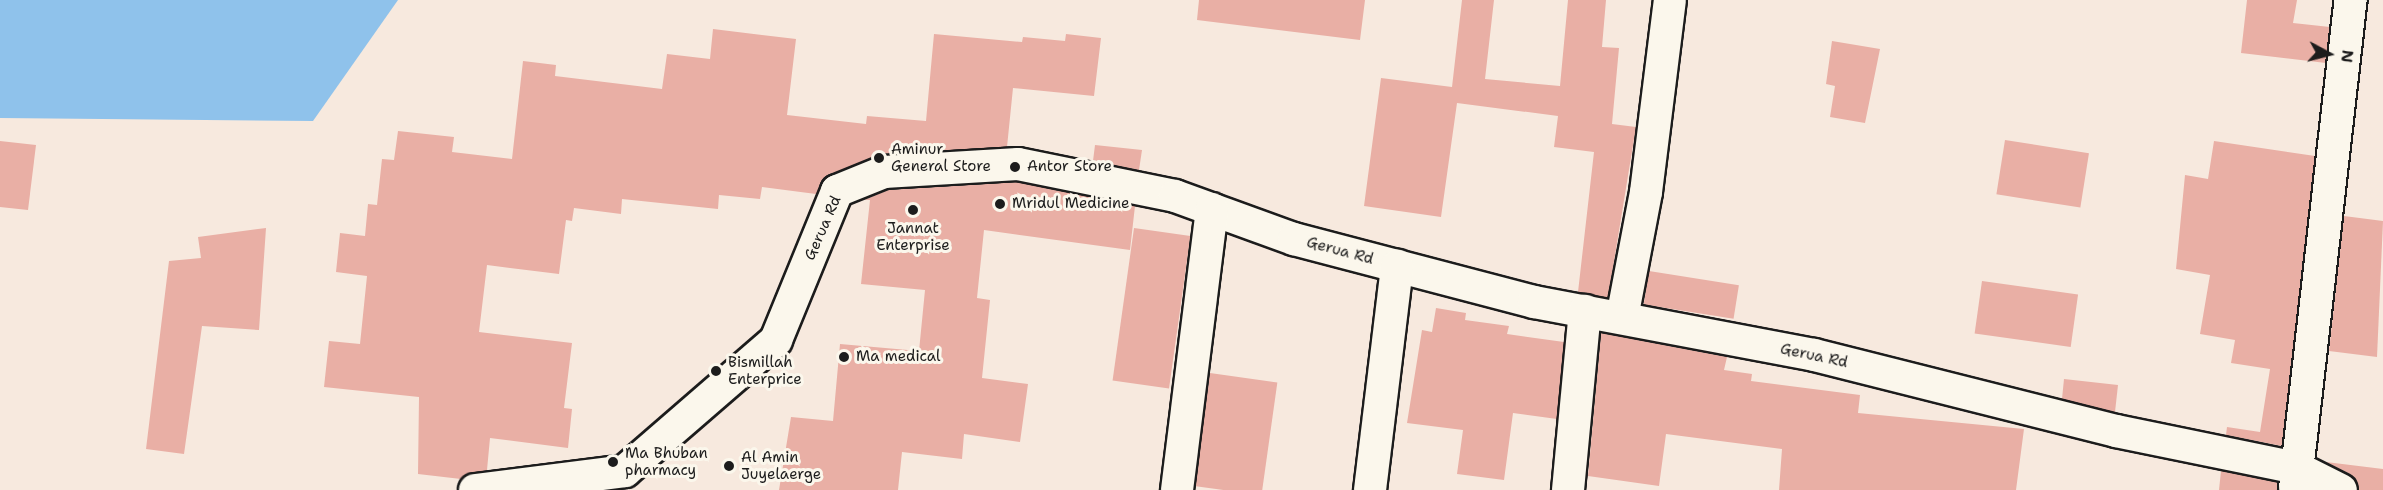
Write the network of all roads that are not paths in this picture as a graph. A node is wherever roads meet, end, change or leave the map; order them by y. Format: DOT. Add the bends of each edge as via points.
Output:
graph roads {
  1 [pos="1670,0"];
  2 [pos="2351,0"];
  3 [pos="1212,209"];
  4 [pos="1397,266"];
  5 [pos="1585,311"];
  6 [pos="1622,318"];
  7 [pos="2296,479"];
  8 [pos="491,488"];
  9 [pos="1177,490"];
  10 [pos="1370,490"];
  11 [pos="1568,490"];
  12 [pos="2341,490"];
  1 -- 6 [label="street" via="1646,192"];
  2 -- 7 [label="street"];
  3 -- 4 [label="street, Gerua Rd"];
  3 -- 8 [label="street, Gerua Rd" via="1175,196 1018,164 884,172 837,191 776,340 625,471"];
  3 -- 9 [label="street"];
  4 -- 5 [label="street, Gerua Rd"];
  4 -- 10 [label="street"];
  5 -- 6 [label="street, Gerua Rd"];
  5 -- 11 [label="street"];
  6 -- 7 [label="street, Gerua Rd" via="1814,355"];
  7 -- 12 [label="street, Gerua Rd"];
}
